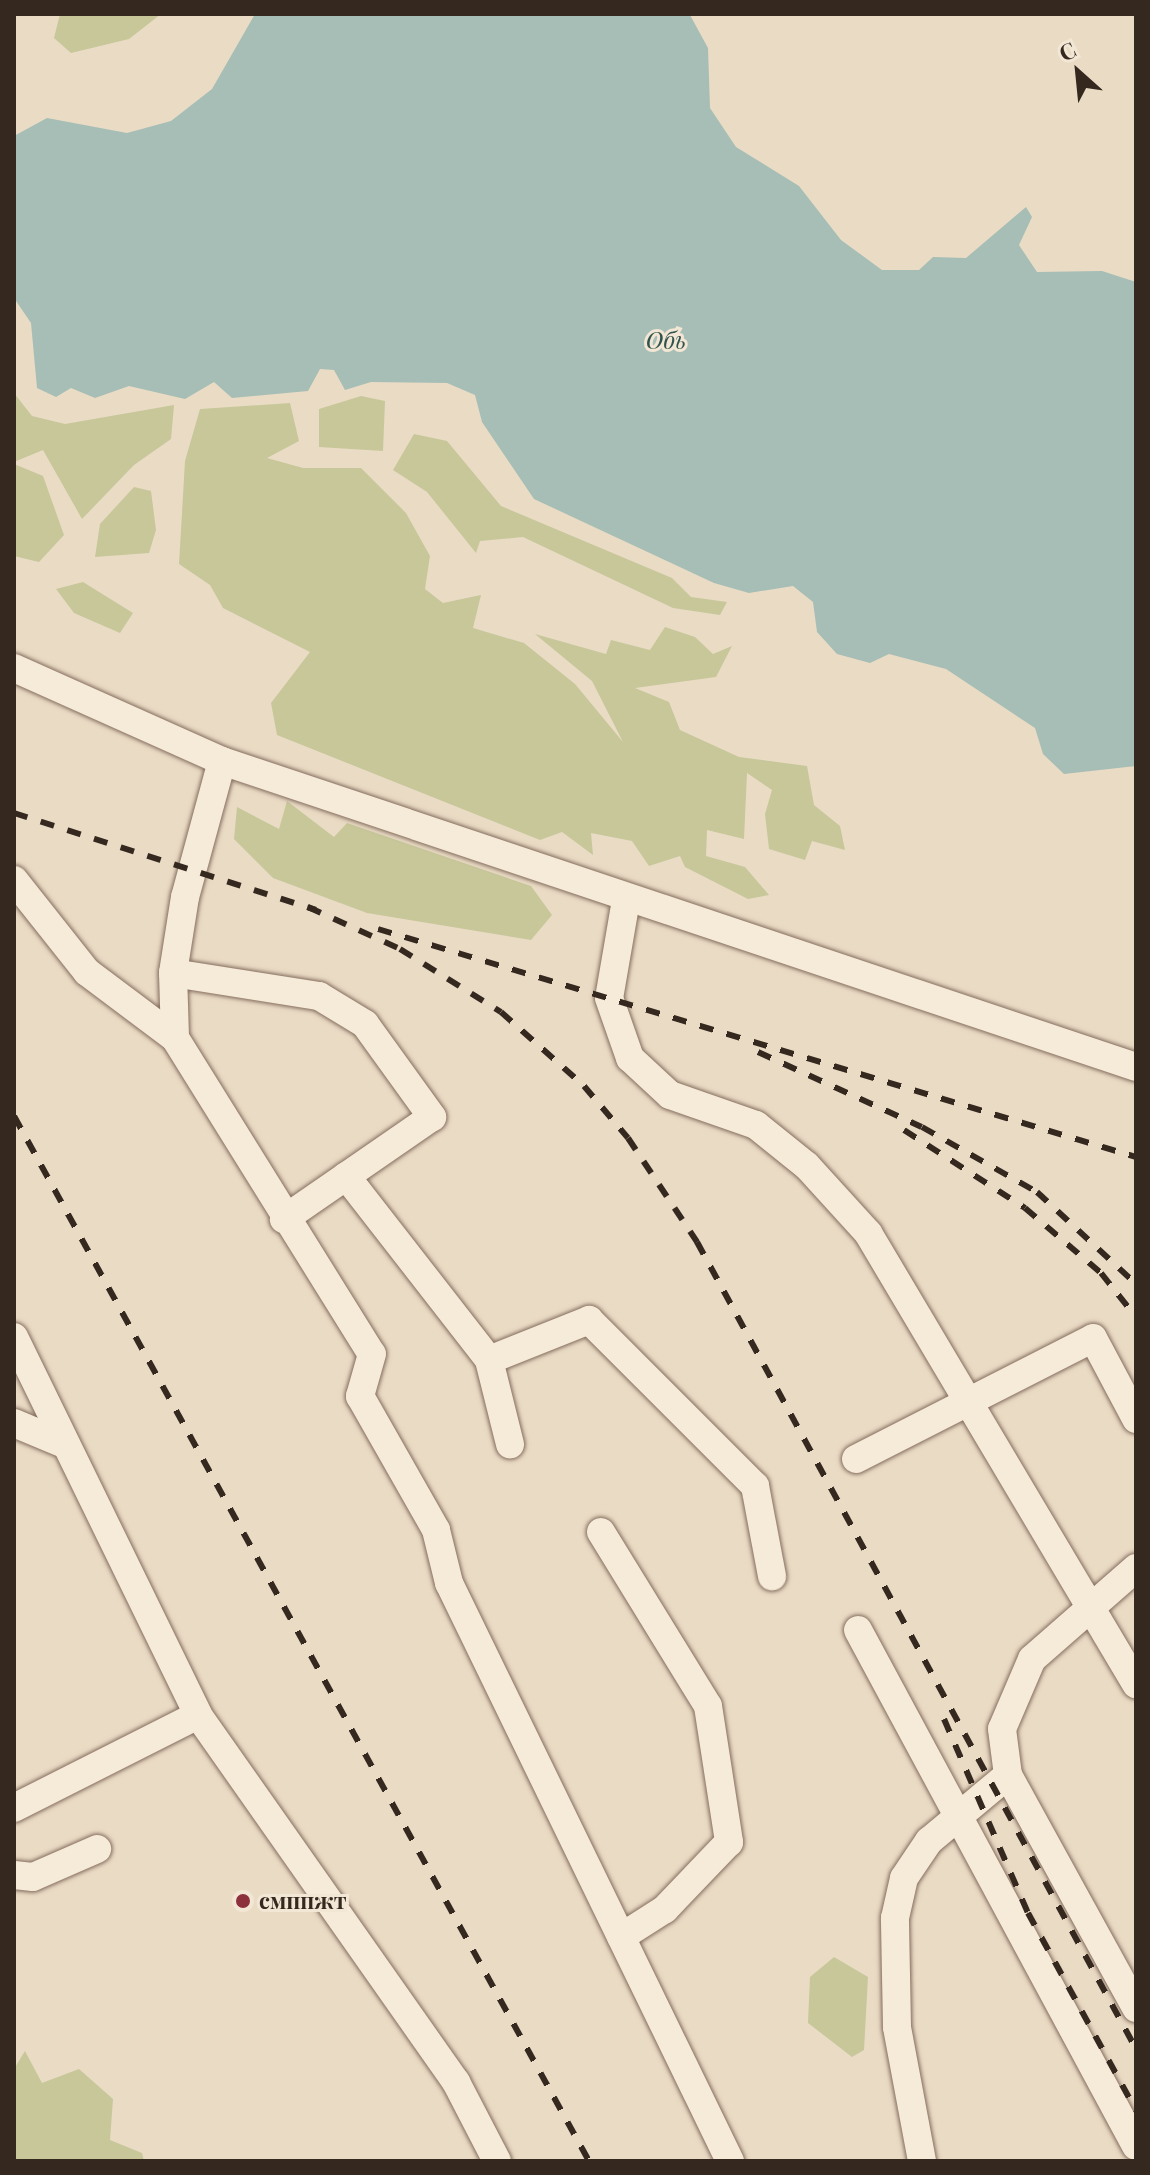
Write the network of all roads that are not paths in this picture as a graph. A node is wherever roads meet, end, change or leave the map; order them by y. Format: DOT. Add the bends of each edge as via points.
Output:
graph roads {
  1 [pos="14,668"];
  2 [pos="222,761"];
  3 [pos="14,880"];
  4 [pos="626,900"];
  5 [pos="173,973"];
  6 [pos="175,1038"];
  7 [pos="1136,1067"];
  8 [pos="346,1176"];
  9 [pos="284,1219"];
  10 [pos="14,1337"];
  11 [pos="489,1360"];
  12 [pos="965,1400"];
  13 [pos="1136,1419"];
  14 [pos="14,1423"];
  15 [pos="64,1444"];
  16 [pos="510,1444"];
  17 [pos="856,1459"];
  18 [pos="601,1532"];
  19 [pos="1136,1568"];
  20 [pos="772,1576"];
  21 [pos="1086,1608"];
  22 [pos="858,1630"];
  23 [pos="1136,1684"];
  24 [pos="198,1715"];
  25 [pos="1008,1775"];
  26 [pos="14,1808"];
  27 [pos="957,1814"];
  28 [pos="97,1849"];
  29 [pos="14,1875"];
  30 [pos="621,1937"];
  31 [pos="1136,2008"];
  32 [pos="1136,2146"];
  33 [pos="497,2161"];
  34 [pos="730,2161"];
  35 [pos="922,2161"];
  1 -- 2 [label="street"];
  2 -- 4 [label="street"];
  2 -- 5 [label="street"];
  3 -- 6 [label="street" via="87,972"];
  4 -- 7 [label="street"];
  4 -- 12 [label="street" via="609,998 630,1058 670,1095 756,1125 834,1193 868,1233"];
  5 -- 6 [label="street"];
  5 -- 8 [label="street" via="319,996 365,1024 432,1117"];
  6 -- 9 [label="street"];
  8 -- 9 [label="street"];
  8 -- 11 [label="street"];
  9 -- 30 [label="street" via="372,1354 360,1396 436,1530 449,1583"];
  10 -- 15 [label="street"];
  11 -- 16 [label="street"];
  11 -- 20 [label="street" via="589,1320 755,1486"];
  12 -- 13 [label="street" via="1093,1338"];
  12 -- 17 [label="street"];
  12 -- 21 [label="street"];
  14 -- 15 [label="street"];
  15 -- 24 [label="street"];
  18 -- 30 [label="street" via="708,1706 729,1842 665,1909"];
  19 -- 21 [label="street"];
  21 -- 23 [label="street"];
  21 -- 25 [label="street" via="1032,1659 1002,1729"];
  22 -- 27 [label="street"];
  24 -- 26 [label="street"];
  24 -- 33 [label="street" via="456,2082"];
  25 -- 27 [label="street"];
  25 -- 31 [label="street"];
  27 -- 32 [label="street"];
  27 -- 35 [label="street" via="904,1878 895,1918 897,2027"];
  28 -- 29 [label="street" via="33,1877"];
  30 -- 34 [label="street"];
}
